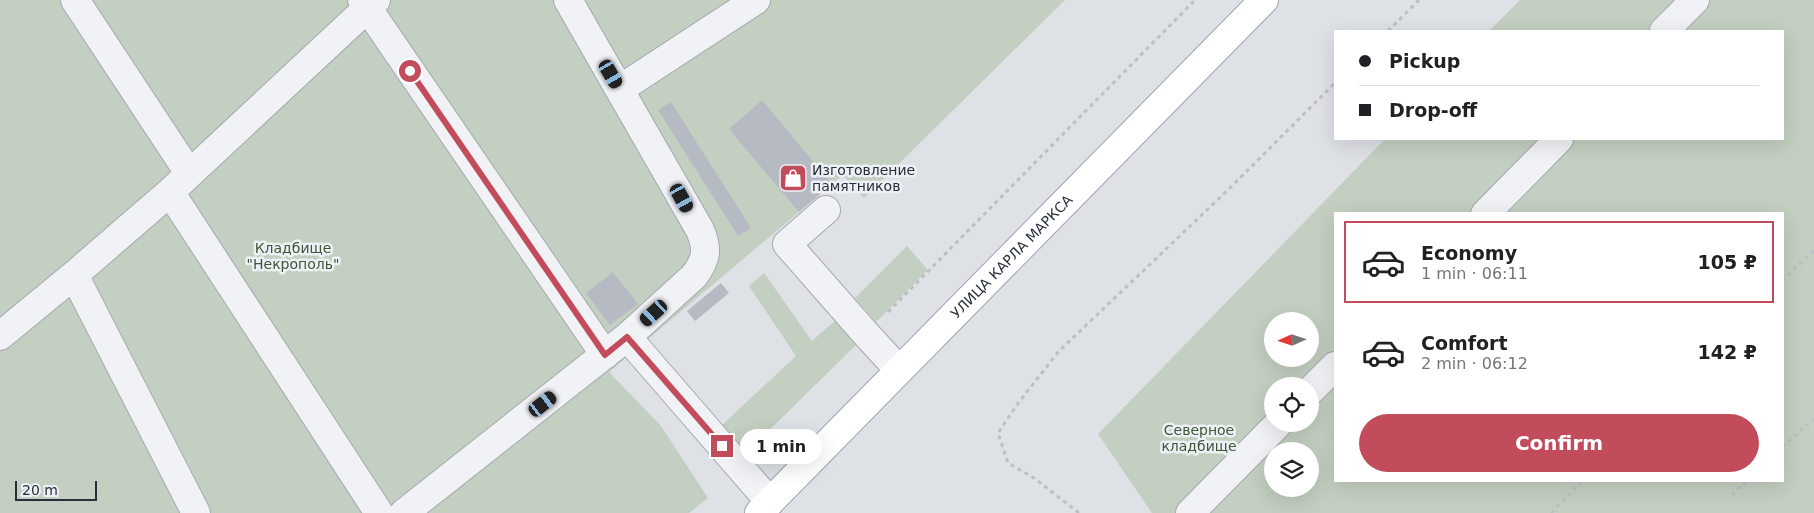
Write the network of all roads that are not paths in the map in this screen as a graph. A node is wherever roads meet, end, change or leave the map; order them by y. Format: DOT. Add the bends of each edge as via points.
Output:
graph roads {
  1 [pos="75,0"];
  2 [pos="568,0"];
  3 [pos="756,0"];
  4 [pos="1264,0"];
  5 [pos="1695,0"];
  6 [pos="368,2"];
  7 [pos="1665,30"];
  8 [pos="620,89"];
  9 [pos="1558,140"];
  10 [pos="189,173"];
  11 [pos="170,192"];
  12 [pos="826,210"];
  13 [pos="1487,212"];
  14 [pos="74,276"];
  15 [pos="0,336"];
  16 [pos="627,337"];
  17 [pos="605,355"];
  18 [pos="1334,367"];
  19 [pos="899,370"];
  20 [pos="1319,382"];
  21 [pos="1270,432"];
  22 [pos="764,508"];
  23 [pos="196,513"];
  24 [pos="379,513"];
  25 [pos="404,513"];
  26 [pos="1190,513"];
  1 -- 10 [label="lane"];
  2 -- 8 [label="lane"];
  3 -- 8 [label="lane"];
  4 -- 19 [label="main road, УЛИЦА КАРЛА МАРКСА"];
  5 -- 7 [label="lane"];
  6 -- 10 [label="lane"];
  6 -- 17 [label="lane"];
  8 -- 16 [label="lane" via="700,230 705,254 702,266 694,276"];
  9 -- 13 [label="lane"];
  10 -- 11 [label="lane"];
  11 -- 14 [label="lane"];
  11 -- 24 [label="lane"];
  12 -- 19 [label="lane" via="787,244"];
  14 -- 15 [label="lane"];
  14 -- 23 [label="lane"];
  16 -- 17 [label="lane"];
  16 -- 22 [label="lane"];
  17 -- 25 [label="lane"];
  18 -- 20 [label="lane"];
  19 -- 22 [label="main road, УЛИЦА КАРЛА МАРКСА"];
  21 -- 26 [label="lane"];
}
